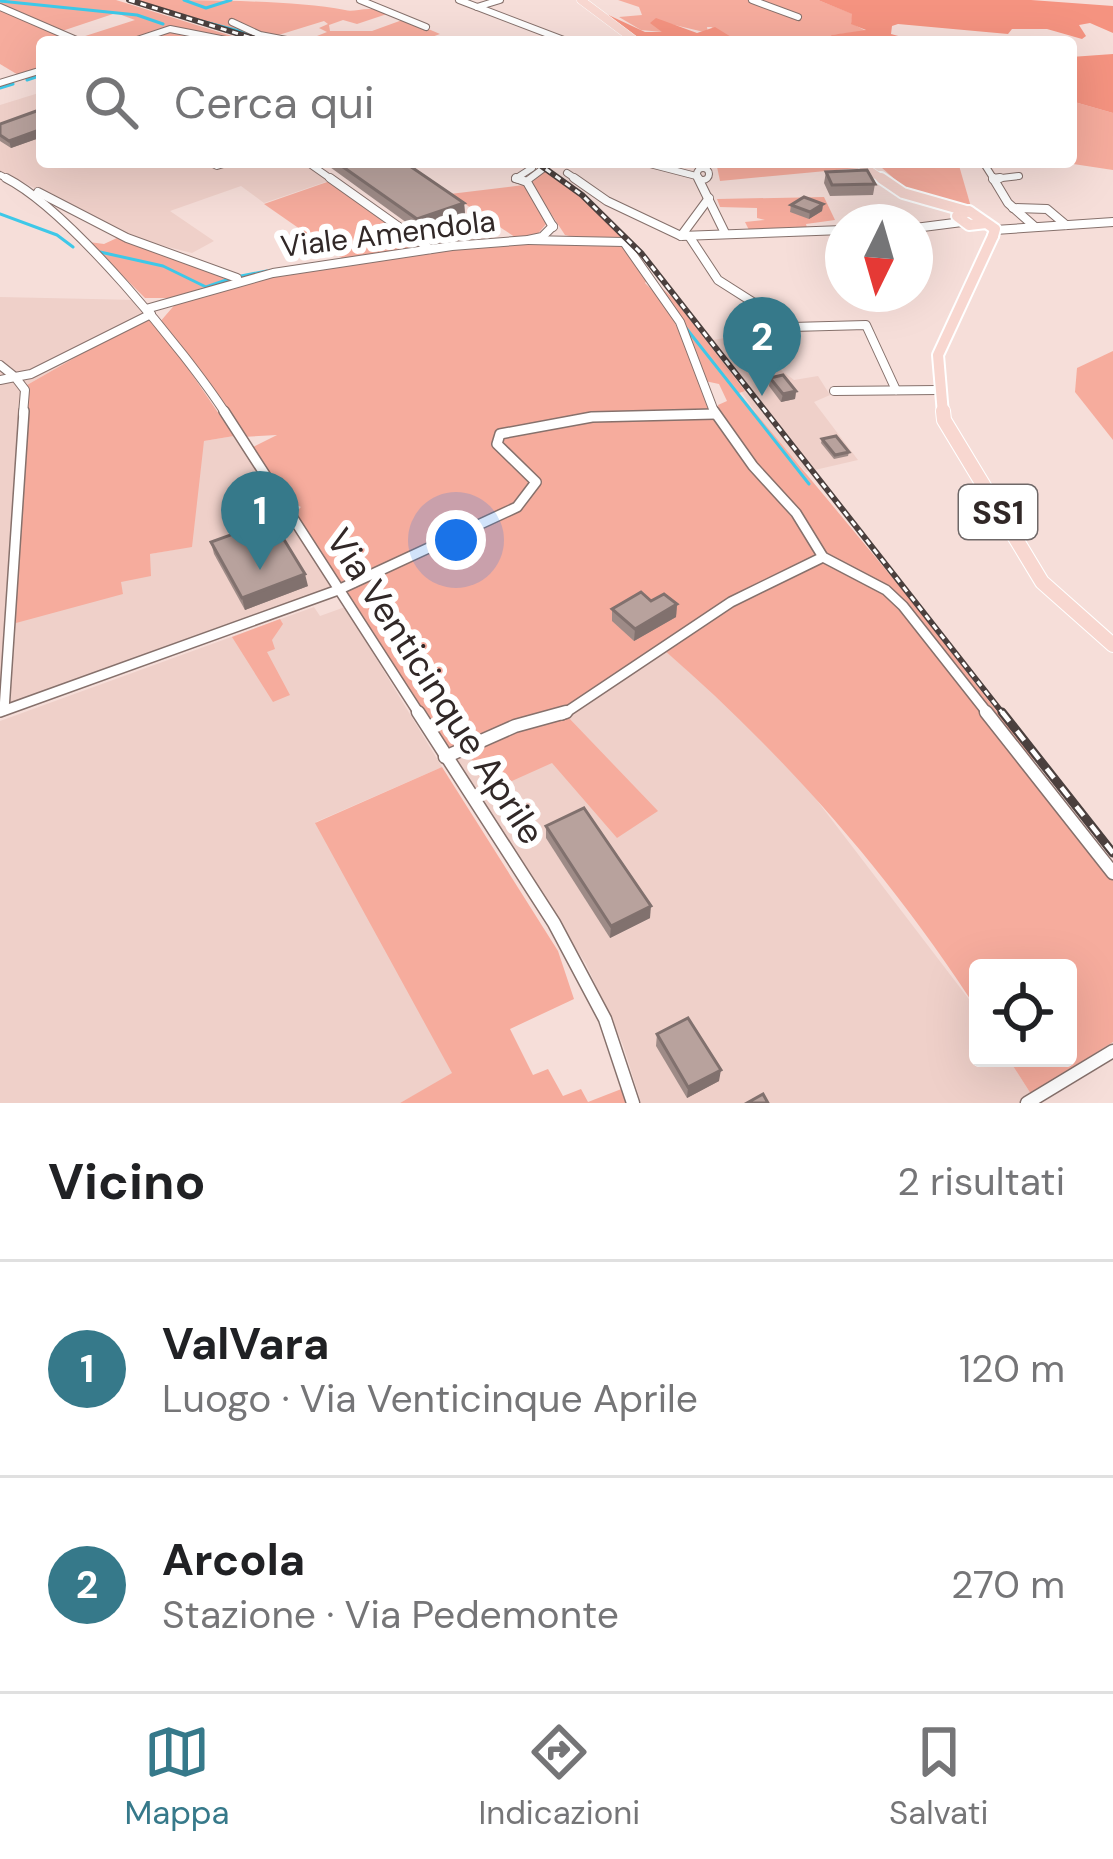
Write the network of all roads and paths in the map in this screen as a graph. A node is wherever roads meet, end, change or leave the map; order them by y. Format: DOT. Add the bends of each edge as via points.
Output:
graph roads {
  1 [pos="360,0"];
  2 [pos="459,0"];
  3 [pos="500,0"];
  4 [pos="581,0"];
  5 [pos="752,0"];
  6 [pos="0,7"];
  7 [pos="475,7"];
  8 [pos="798,16"];
  9 [pos="232,22"];
  10 [pos="426,27"];
  11 [pos="67,36"];
  12 [pos="149,36"];
  13 [pos="206,36"];
  14 [pos="265,36"];
  15 [pos="552,36"];
  16 [pos="629,36"];
  17 [pos="36,72"];
  18 [pos="0,83"];
  19 [pos="316,168"];
  20 [pos="532,168"];
  21 [pos="544,168"];
  22 [pos="667,168"];
  23 [pos="702,168"];
  24 [pos="710,168"];
  25 [pos="866,168"];
  26 [pos="989,168"];
  27 [pos="567,173"];
  28 [pos="697,173"];
  29 [pos="712,174"];
  30 [pos="0,175"];
  31 [pos="1019,176"];
  32 [pos="1000,177"];
  33 [pos="527,182"];
  34 [pos="33,190"];
  35 [pos="708,196"];
  36 [pos="1012,208"];
  37 [pos="962,216"];
  38 [pos="1113,222"];
  39 [pos="1066,225"];
  40 [pos="553,226"];
  41 [pos="1034,226"];
  42 [pos="933,227"];
  43 [pos="989,227"];
  44 [pos="825,230"];
  45 [pos="725,233"];
  46 [pos="685,236"];
  47 [pos="571,238"];
  48 [pos="528,240"];
  49 [pos="428,247"];
  50 [pos="235,278"];
  51 [pos="149,311"];
  52 [pos="0,365"];
  53 [pos="15,376"];
  54 [pos="0,380"];
  55 [pos="938,389"];
  56 [pos="896,390"];
  57 [pos="834,392"];
  58 [pos="716,414"];
  59 [pos="823,556"];
  60 [pos="338,590"];
  61 [pos="1113,646"];
  62 [pos="2,711"];
  63 [pos="445,757"];
  64 [pos="1113,873"];
  65 [pos="1113,1051"];
  66 [pos="634,1103"];
  67 [pos="1027,1103"];
  1 -- 10 [label="street"];
  2 -- 7 [label="street"];
  3 -- 7 [label="street"];
  4 -- 16 [label="main road"];
  5 -- 8 [label="street"];
  6 -- 11 [label="street"];
  7 -- 15 [label="street"];
  9 -- 14 [label="street"];
  12 -- 13 [label="street" via="170,29"];
  17 -- 18 [label="street"];
  19 -- 49 [label="street"];
  20 -- 33 [label="street" via="514,179"];
  21 -- 33 [label="street, Viale Amendola"];
  22 -- 28 [label="street"];
  23 -- 28 [label="street"];
  24 -- 29 [label="street"];
  25 -- 37 [label="main road"];
  26 -- 32 [label="street"];
  27 -- 46 [label="street"];
  28 -- 29 [label="street"];
  28 -- 35 [label="street"];
  29 -- 35 [label="street"];
  30 -- 34 [label="street, Via Venticinque Aprile"];
  31 -- 32 [label="street"];
  32 -- 36 [label="street"];
  33 -- 40 [label="street, Viale Amendola"];
  34 -- 50 [label="street" via="127,238"];
  34 -- 51 [label="street, Via Venticinque Aprile"];
  35 -- 45 [label="street"];
  35 -- 46 [label="street"];
  36 -- 39 [label="street" via="1048,209"];
  36 -- 41 [label="street"];
  37 -- 42 [label="street"];
  37 -- 43 [label="main road"];
  38 -- 39 [label="street"];
  39 -- 41 [label="street"];
  40 -- 47 [label="street"];
  40 -- 48 [label="street, Viale Amendola"];
  41 -- 43 [label="street"];
  43 -- 55 [label="main road, SS1" via="938,355"];
  44 -- 45 [label="street"];
  45 -- 46 [label="street"];
  46 -- 56 [label="street" via="718,280 796,328 866,325"];
  47 -- 48 [label="street"];
  47 -- 58 [label="street" via="628,245 680,322"];
  48 -- 49 [label="street, Viale Amendola"];
  49 -- 50 [label="street, Viale Amendola"];
  50 -- 51 [label="street, Viale Amendola"];
  51 -- 53 [label="street, Viale Amendola" via="67,360"];
  51 -- 60 [label="street, Via Venticinque Aprile" via="204,380"];
  52 -- 53 [label="street"];
  53 -- 54 [label="street, Viale Amendola"];
  53 -- 62 [label="street" via="25,390"];
  55 -- 56 [label="street"];
  55 -- 61 [label="main road, SS1" via="947,428 1031,566"];
  56 -- 57 [label="street"];
  58 -- 59 [label="street"];
  58 -- 60 [label="street" via="592,417 500,434 497,444 536,482 528,498"];
  59 -- 63 [label="street" via="731,602 560,716"];
  59 -- 64 [label="street" via="893,595"];
  60 -- 62 [label="street"];
  60 -- 63 [label="street, Via Venticinque Aprile"];
  63 -- 66 [label="street, Via Venticinque Aprile" via="579,966"];
  65 -- 67 [label="street"];
}
